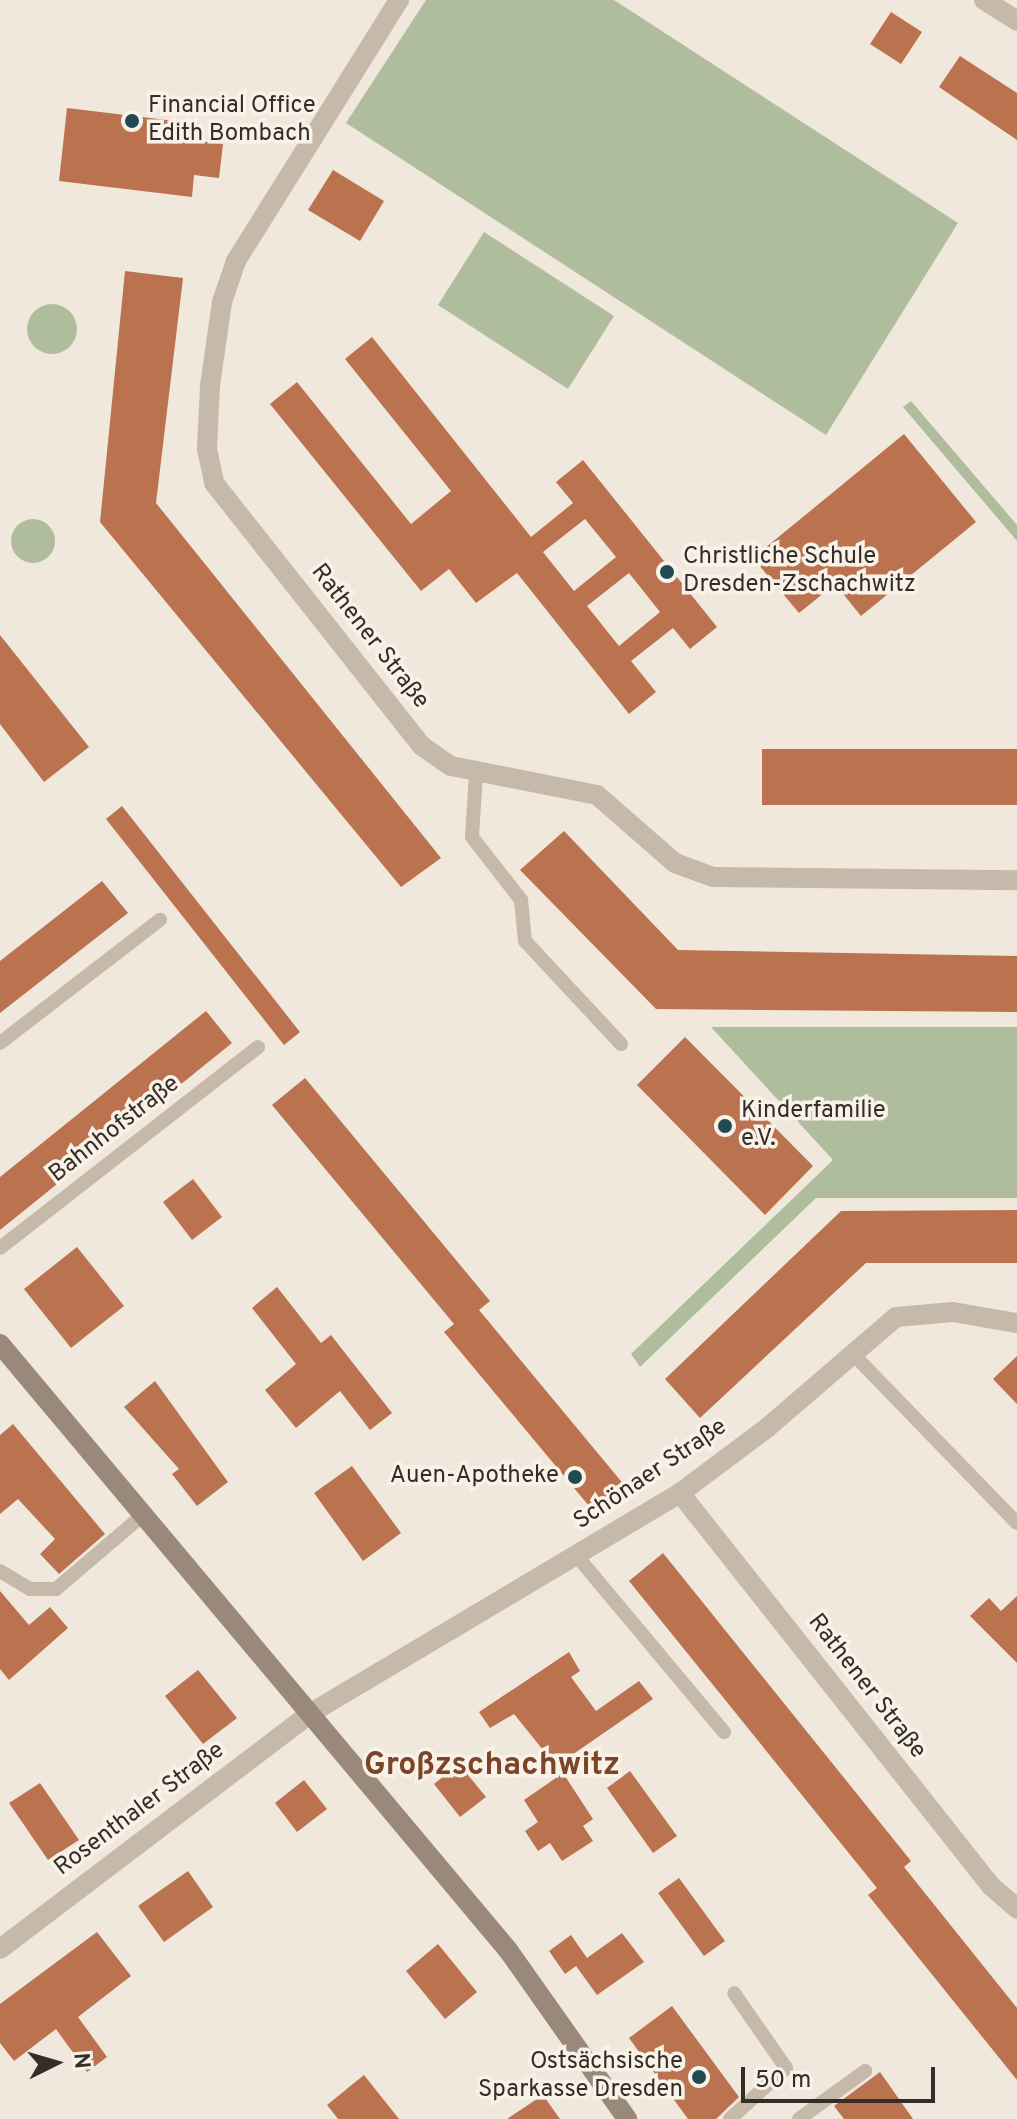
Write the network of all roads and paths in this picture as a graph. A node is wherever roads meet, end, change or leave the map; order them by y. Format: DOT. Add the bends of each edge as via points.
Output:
graph roads {
  1 [pos="399,0"];
  2 [pos="984,0"];
  3 [pos="1017,21"];
  4 [pos="476,773"];
  5 [pos="1017,880"];
  6 [pos="160,920"];
  7 [pos="0,1043"];
  8 [pos="621,1044"];
  9 [pos="258,1047"];
  10 [pos="0,1248"];
  11 [pos="1017,1323"];
  12 [pos="0,1344"];
  13 [pos="853,1354"];
  14 [pos="680,1493"];
  15 [pos="144,1514"];
  16 [pos="1017,1523"];
  17 [pos="576,1555"];
  18 [pos="0,1571"];
  19 [pos="311,1713"];
  20 [pos="724,1732"];
  21 [pos="1017,1909"];
  22 [pos="0,1949"];
  23 [pos="734,1993"];
  24 [pos="865,2071"];
  25 [pos="627,2119"];
  26 [pos="730,2119"];
  27 [pos="799,2119"];
  1 -- 4 [label="street, Rathener Straße" via="236,261 222,302 207,449 214,483 422,746 451,766"];
  2 -- 3 [label="street"];
  4 -- 5 [label="street, Rathener Straße" via="597,795 675,863 713,877"];
  4 -- 8 [label="lane" via="472,837 521,900 525,941"];
  6 -- 7 [label="lane"];
  9 -- 10 [label="lane, Bahnhofstraße"];
  11 -- 13 [label="street, Schönaer Straße" via="953,1312 896,1317"];
  12 -- 15 [label="street"];
  13 -- 14 [label="street, Schönaer Straße"];
  13 -- 16 [label="lane"];
  14 -- 17 [label="street, Schönaer Straße"];
  14 -- 21 [label="street, Rathener Straße" via="991,1886"];
  15 -- 18 [label="lane" via="56,1589 30,1589"];
  15 -- 19 [label="street"];
  17 -- 19 [label="street, Schönaer Straße"];
  17 -- 20 [label="lane"];
  19 -- 22 [label="street, Rosenthaler Straße"];
  19 -- 25 [label="street" via="508,1950"];
  23 -- 26 [label="lane" via="786,2068"];
  24 -- 27 [label="lane"];
}
